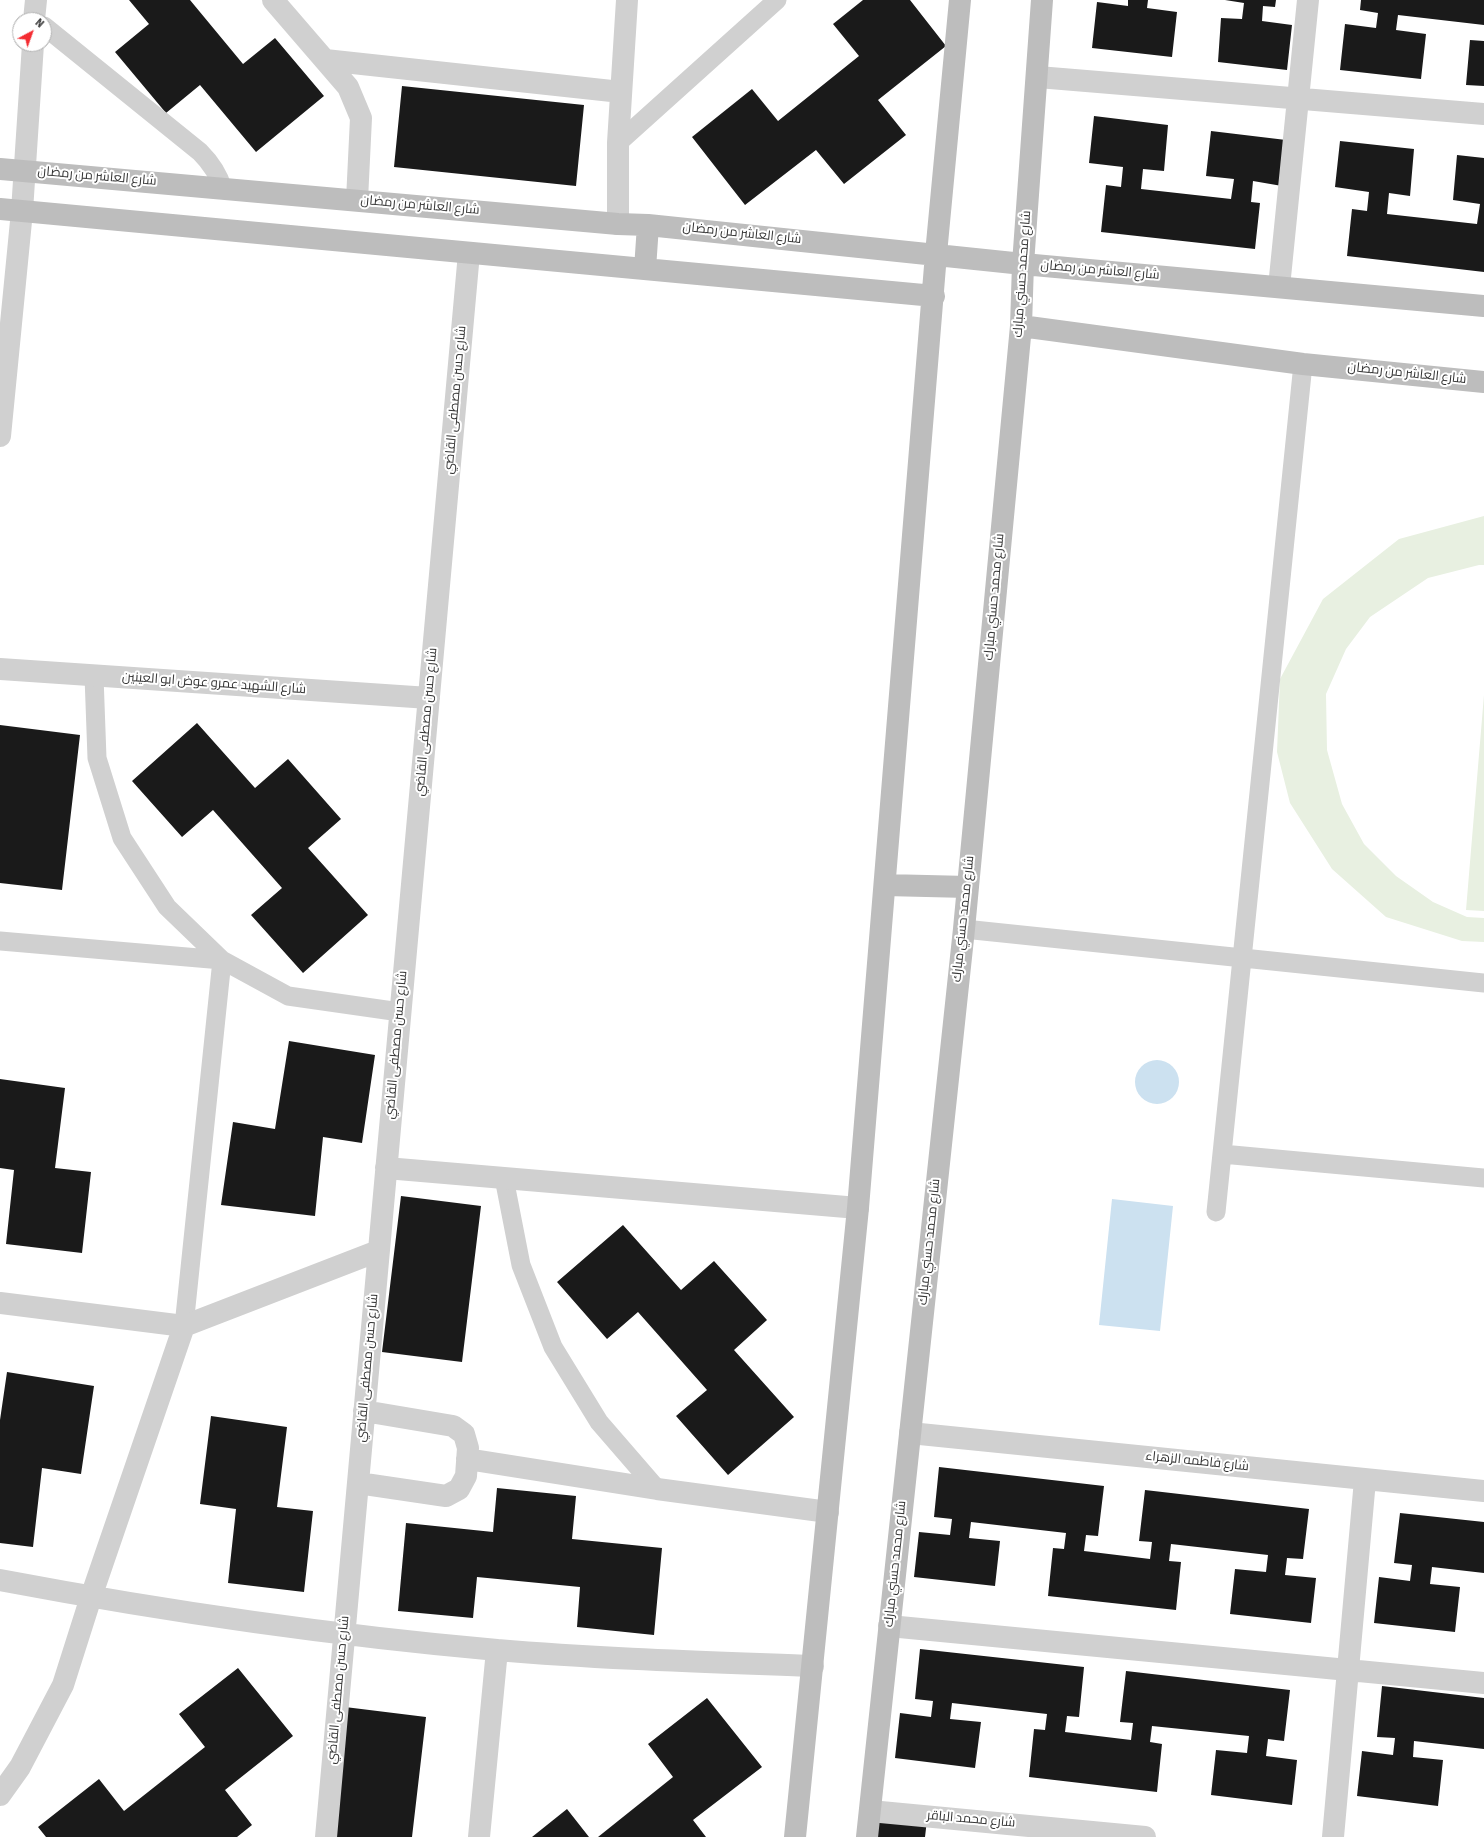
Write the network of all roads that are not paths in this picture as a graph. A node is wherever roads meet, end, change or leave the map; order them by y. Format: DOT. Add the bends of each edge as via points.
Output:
graph roads {
  1 [pos="273,0"];
  2 [pos="627,0"];
  3 [pos="777,0"];
  4 [pos="960,0"];
  5 [pos="1042,0"];
  6 [pos="1308,0"];
  7 [pos="52,29"];
  8 [pos="32,52"];
  9 [pos="325,60"];
  10 [pos="1038,77"];
  11 [pos="621,92"];
  12 [pos="1298,98"];
  13 [pos="1484,114"];
  14 [pos="618,143"];
  15 [pos="0,168"];
  16 [pos="24,171"];
  17 [pos="224,188"];
  18 [pos="357,200"];
  19 [pos="0,209"];
  20 [pos="22,211"];
  21 [pos="618,224"];
  22 [pos="648,225"];
  23 [pos="469,253"];
  24 [pos="936,254"];
  25 [pos="1023,264"];
  26 [pos="645,269"];
  27 [pos="1279,287"];
  28 [pos="934,296"];
  29 [pos="1484,306"];
  30 [pos="1021,326"];
  31 [pos="1303,364"];
  32 [pos="1484,382"];
  33 [pos="0,436"];
  34 [pos="0,669"];
  35 [pos="94,676"];
  36 [pos="429,698"];
  37 [pos="885,885"];
  38 [pos="968,887"];
  39 [pos="964,930"];
  40 [pos="0,941"];
  41 [pos="1242,958"];
  42 [pos="222,960"];
  43 [pos="1484,983"];
  44 [pos="400,1012"];
  45 [pos="1222,1154"];
  46 [pos="386,1168"];
  47 [pos="504,1178"];
  48 [pos="1484,1178"];
  49 [pos="858,1208"];
  50 [pos="1216,1212"];
  51 [pos="378,1251"];
  52 [pos="0,1303"];
  53 [pos="184,1326"];
  54 [pos="364,1412"];
  55 [pos="910,1433"];
  56 [pos="467,1459"];
  57 [pos="1364,1480"];
  58 [pos="358,1483"];
  59 [pos="657,1489"];
  60 [pos="1484,1491"];
  61 [pos="828,1512"];
  62 [pos="0,1580"];
  63 [pos="91,1597"];
  64 [pos="889,1626"];
  65 [pos="344,1634"];
  66 [pos="497,1650"];
  67 [pos="813,1666"];
  68 [pos="1348,1670"];
  69 [pos="1484,1683"];
  70 [pos="0,1794"];
  71 [pos="870,1811"];
  72 [pos="1041,1832"];
  73 [pos="326,1837"];
  74 [pos="479,1837"];
  75 [pos="796,1837"];
  76 [pos="867,1837"];
  77 [pos="1145,1837"];
  78 [pos="1333,1837"];
  1 -- 9 [label="street"];
  2 -- 11 [label="street"];
  3 -- 14 [label="lane"];
  4 -- 24 [label="street"];
  5 -- 10 [label="street, شارع محمد حسني مبارك"];
  6 -- 12 [label="street"];
  7 -- 17 [label="lane" via="200,152 219,175"];
  8 -- 16 [label="street"];
  9 -- 11 [label="street"];
  9 -- 18 [label="street" via="348,86 361,118"];
  10 -- 12 [label="street"];
  10 -- 25 [label="street, شارع محمد حسني مبارك"];
  11 -- 14 [label="street"];
  12 -- 13 [label="street"];
  12 -- 27 [label="street"];
  14 -- 21 [label="street"];
  15 -- 16 [label="street, شارع العاشر من رمضان"];
  16 -- 17 [label="street, شارع العاشر من رمضان"];
  16 -- 20 [label="street"];
  17 -- 18 [label="street, شارع العاشر من رمضان"];
  18 -- 21 [label="street, شارع العاشر من رمضان"];
  19 -- 20 [label="street"];
  20 -- 23 [label="street"];
  20 -- 33 [label="street"];
  21 -- 22 [label="street, شارع العاشر من رمضان"];
  22 -- 24 [label="street, شارع العاشر من رمضان"];
  22 -- 26 [label="street"];
  23 -- 26 [label="street"];
  23 -- 36 [label="street, شارع حسن مصطفى القاضي"];
  24 -- 25 [label="street, شارع العاشر من رمضان"];
  24 -- 28 [label="street"];
  25 -- 27 [label="street, شارع العاشر من رمضان"];
  25 -- 30 [label="street, شارع محمد حسني مبارك"];
  26 -- 28 [label="street"];
  27 -- 29 [label="street, شارع العاشر من رمضان"];
  28 -- 37 [label="street"];
  30 -- 31 [label="street, شارع العاشر من رمضان"];
  30 -- 38 [label="street, شارع محمد حسني مبارك"];
  31 -- 32 [label="street, شارع العاشر من رمضان"];
  31 -- 41 [label="lane"];
  34 -- 35 [label="street, شارع الشهيد عمرو عوض ابو العينين"];
  35 -- 36 [label="street, شارع الشهيد عمرو عوض ابو العينين"];
  35 -- 42 [label="lane" via="97,758 122,838 167,907"];
  36 -- 44 [label="street, شارع حسن مصطفى القاضي"];
  37 -- 38 [label="street"];
  37 -- 49 [label="street"];
  38 -- 39 [label="street, شارع محمد حسني مبارك"];
  39 -- 41 [label="lane"];
  39 -- 55 [label="street, شارع محمد حسني مبارك"];
  40 -- 42 [label="lane"];
  41 -- 43 [label="lane"];
  41 -- 45 [label="lane"];
  42 -- 44 [label="lane" via="288,996"];
  42 -- 53 [label="lane"];
  44 -- 46 [label="street, شارع حسن مصطفى القاضي"];
  45 -- 48 [label="lane"];
  45 -- 50 [label="lane"];
  46 -- 47 [label="street"];
  46 -- 51 [label="street, شارع حسن مصطفى القاضي"];
  47 -- 49 [label="street"];
  47 -- 59 [label="lane" via="521,1265 553,1347 599,1422"];
  49 -- 61 [label="street"];
  51 -- 53 [label="street"];
  51 -- 54 [label="street, شارع حسن مصطفى القاضي"];
  52 -- 53 [label="street"];
  53 -- 63 [label="street"];
  54 -- 56 [label="street" via="453,1426 464,1434 468,1448"];
  54 -- 58 [label="street, شارع حسن مصطفى القاضي"];
  55 -- 57 [label="street, شارع فاطمه الزهراء"];
  55 -- 64 [label="street, شارع محمد حسني مبارك"];
  56 -- 58 [label="street" via="466,1476 459,1489 446,1496"];
  56 -- 59 [label="street"];
  57 -- 60 [label="street, شارع فاطمه الزهراء"];
  57 -- 68 [label="street"];
  58 -- 65 [label="street, شارع حسن مصطفى القاضي"];
  59 -- 61 [label="street"];
  61 -- 67 [label="street"];
  62 -- 63 [label="street"];
  63 -- 65 [label="street"];
  63 -- 70 [label="street" via="63,1685 20,1767"];
  64 -- 68 [label="street"];
  64 -- 71 [label="street, شارع محمد حسني مبارك"];
  65 -- 66 [label="street"];
  65 -- 73 [label="street, شارع حسن مصطفى القاضي"];
  66 -- 67 [label="street" via="652,1660"];
  66 -- 74 [label="street"];
  67 -- 75 [label="street"];
  68 -- 69 [label="street"];
  68 -- 78 [label="street"];
  71 -- 72 [label="street, شارع محمد الباقر"];
  71 -- 76 [label="street, شارع محمد حسني مبارك"];
  72 -- 77 [label="street, شارع محمد الباقر"];
}
